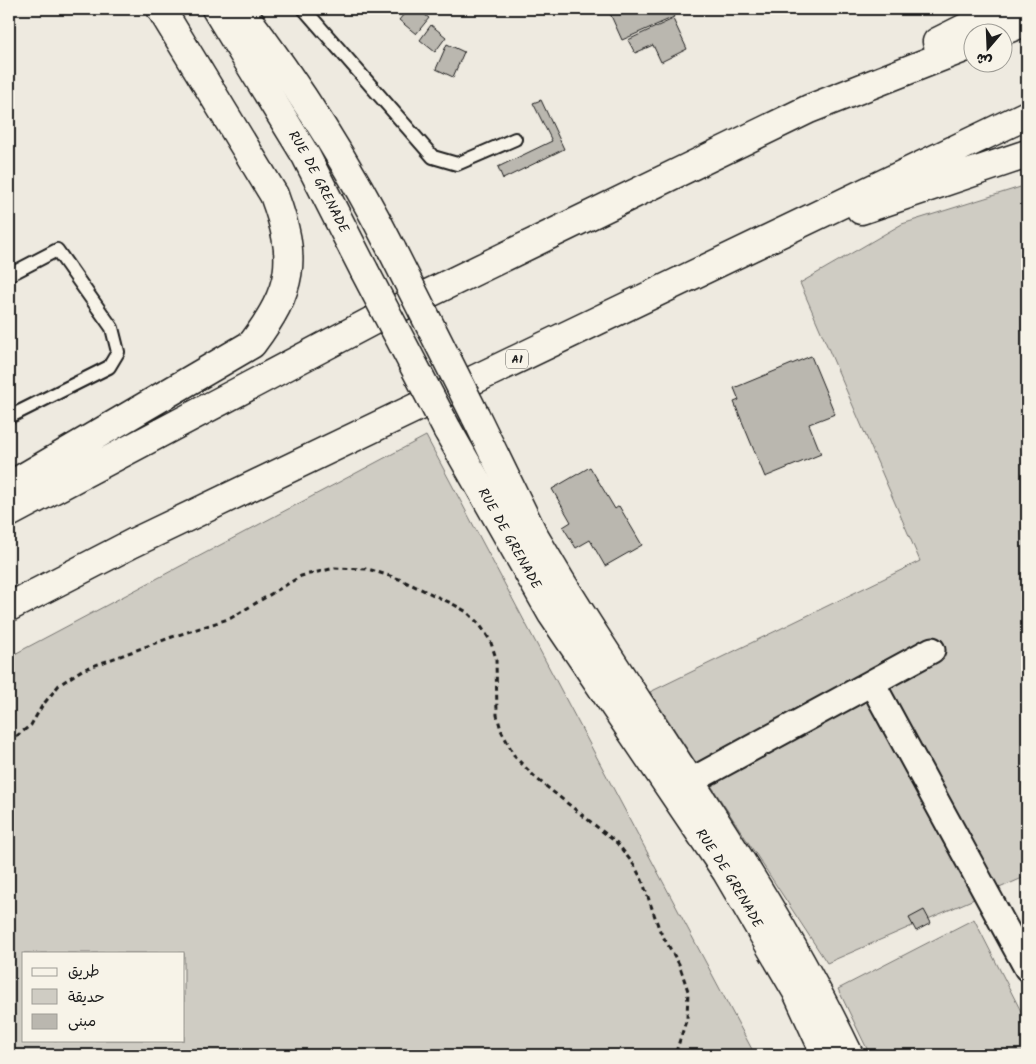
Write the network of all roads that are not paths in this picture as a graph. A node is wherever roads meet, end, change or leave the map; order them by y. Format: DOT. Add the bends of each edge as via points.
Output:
graph roads {
  1 [pos="161,9"];
  2 [pos="216,9"];
  3 [pos="240,9"];
  4 [pos="304,9"];
  5 [pos="1003,9"];
  6 [pos="1027,21"];
  7 [pos="1014,26"];
  8 [pos="964,48"];
  9 [pos="809,109"];
  10 [pos="1027,115"];
  11 [pos="515,139"];
  12 [pos="1027,154"];
  13 [pos="739,253"];
  14 [pos="9,275"];
  15 [pos="9,417"];
  16 [pos="9,486"];
  17 [pos="9,513"];
  18 [pos="9,607"];
  19 [pos="932,650"];
  20 [pos="872,683"];
  21 [pos="682,786"];
  22 [pos="1027,968"];
  23 [pos="826,1055"];
  24 [pos="849,1055"];
  1 -- 16 [label="main road" via="274,195 289,250 286,284 273,315 252,344"];
  2 -- 21 [label="main road, RUE DE GRENADE, bridge" via="306,156 448,429 552,614"];
  3 -- 21 [label="main road, RUE DE GRENADE, bridge" via="300,92 342,158 392,250 536,538"];
  4 -- 11 [label="lane" via="433,157 457,164"];
  5 -- 9 [label="main road"];
  6 -- 7 [label="main road"];
  8 -- 9 [label="main road"];
  9 -- 17 [label="main road" via="372,321"];
  10 -- 13 [label="main road, A1"];
  12 -- 13 [label="main road"];
  13 -- 18 [label="main road, A1" via="133,543"];
  14 -- 15 [label="lane" via="57,250 112,328 118,352 109,367"];
  19 -- 20 [label="street"];
  20 -- 21 [label="street"];
  20 -- 22 [label="street"];
  21 -- 23 [label="main road, RUE DE GRENADE" via="726,872 797,992"];
  21 -- 24 [label="main road, RUE DE GRENADE" via="785,932"];
}
